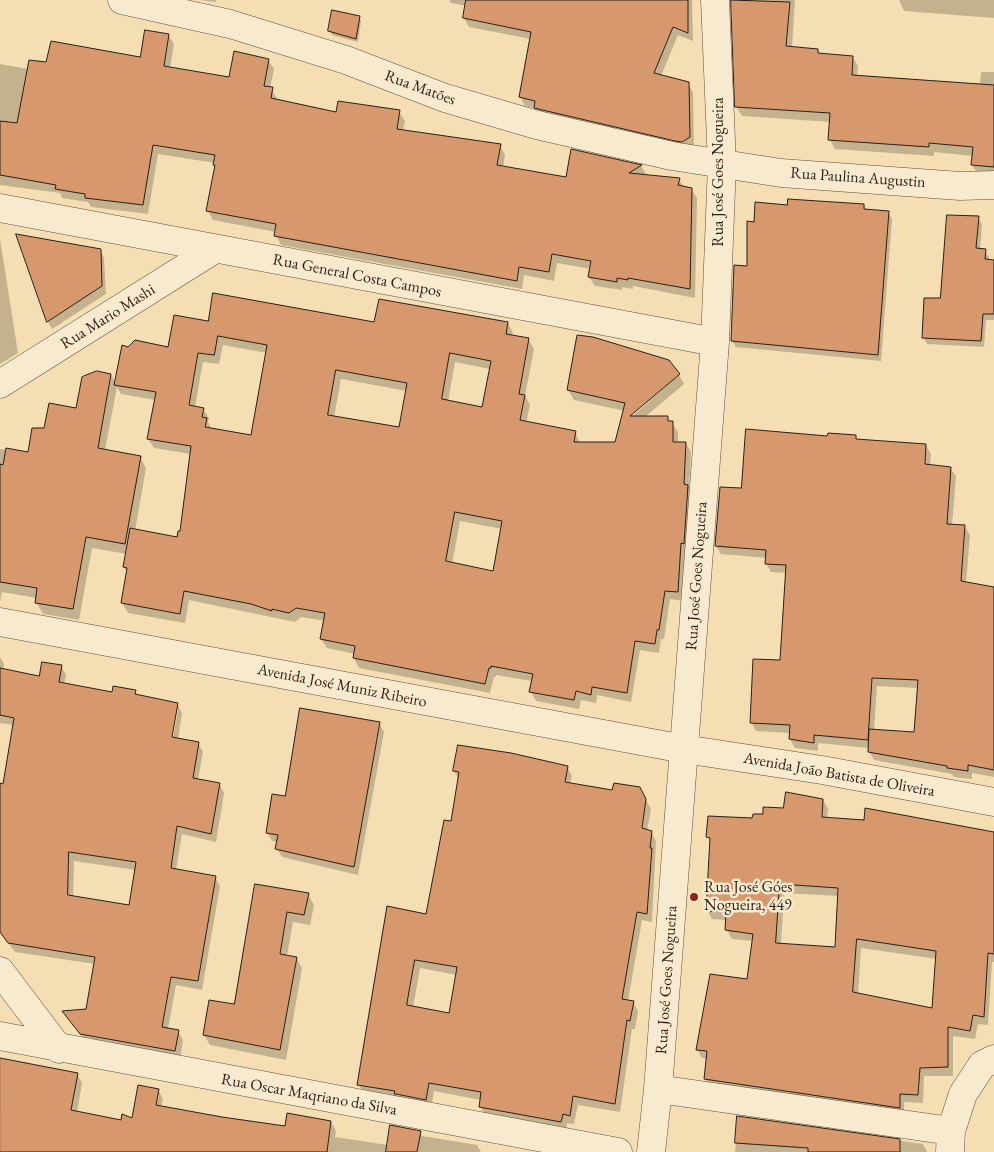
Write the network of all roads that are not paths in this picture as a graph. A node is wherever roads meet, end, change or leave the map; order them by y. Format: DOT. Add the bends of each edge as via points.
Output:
graph roads {
  1 [pos="122,0"];
  2 [pos="715,0"];
  3 [pos="722,164"];
  4 [pos="994,185"];
  5 [pos="0,208"];
  6 [pos="215,249"];
  7 [pos="715,342"];
  8 [pos="0,384"];
  9 [pos="0,622"];
  10 [pos="684,749"];
  11 [pos="994,802"];
  12 [pos="0,970"];
  13 [pos="0,1036"];
  14 [pos="60,1049"];
  15 [pos="994,1059"];
  16 [pos="658,1089"];
  17 [pos="951,1141"];
  18 [pos="536,1145"];
  19 [pos="618,1152"];
  20 [pos="651,1152"];
  1 -- 3 [label="street, Rua Matões" via="230,24 346,60 444,98 537,125"];
  2 -- 3 [label="street, Rua José Goes Nogueira"];
  3 -- 4 [label="street, Rua Paulina Augustin" via="781,173 960,186"];
  3 -- 7 [label="street, Rua José Goes Nogueira"];
  5 -- 6 [label="street, Rua General Costa Campos"];
  6 -- 7 [label="street, Rua General Costa Campos"];
  6 -- 8 [label="street, Rua Mario Mashi"];
  7 -- 10 [label="street, Rua José Goes Nogueira"];
  9 -- 10 [label="street, Avenida José Muniz Ribeiro"];
  10 -- 11 [label="street, Avenida João Batista de Oliveira" via="822,770"];
  10 -- 16 [label="street, Rua José Goes Nogueira"];
  12 -- 14 [label="street"];
  13 -- 14 [label="street, Rua Oscar Maqriano da Silva"];
  14 -- 18 [label="street, Rua Oscar Maqriano da Silva"];
  15 -- 17 [label="street" via="982,1065 963,1094"];
  16 -- 17 [label="street"];
  16 -- 20 [label="street, Rua José Goes Nogueira"];
  18 -- 19 [label="street, Rua Oscar Maqriano da Silva"];
}
